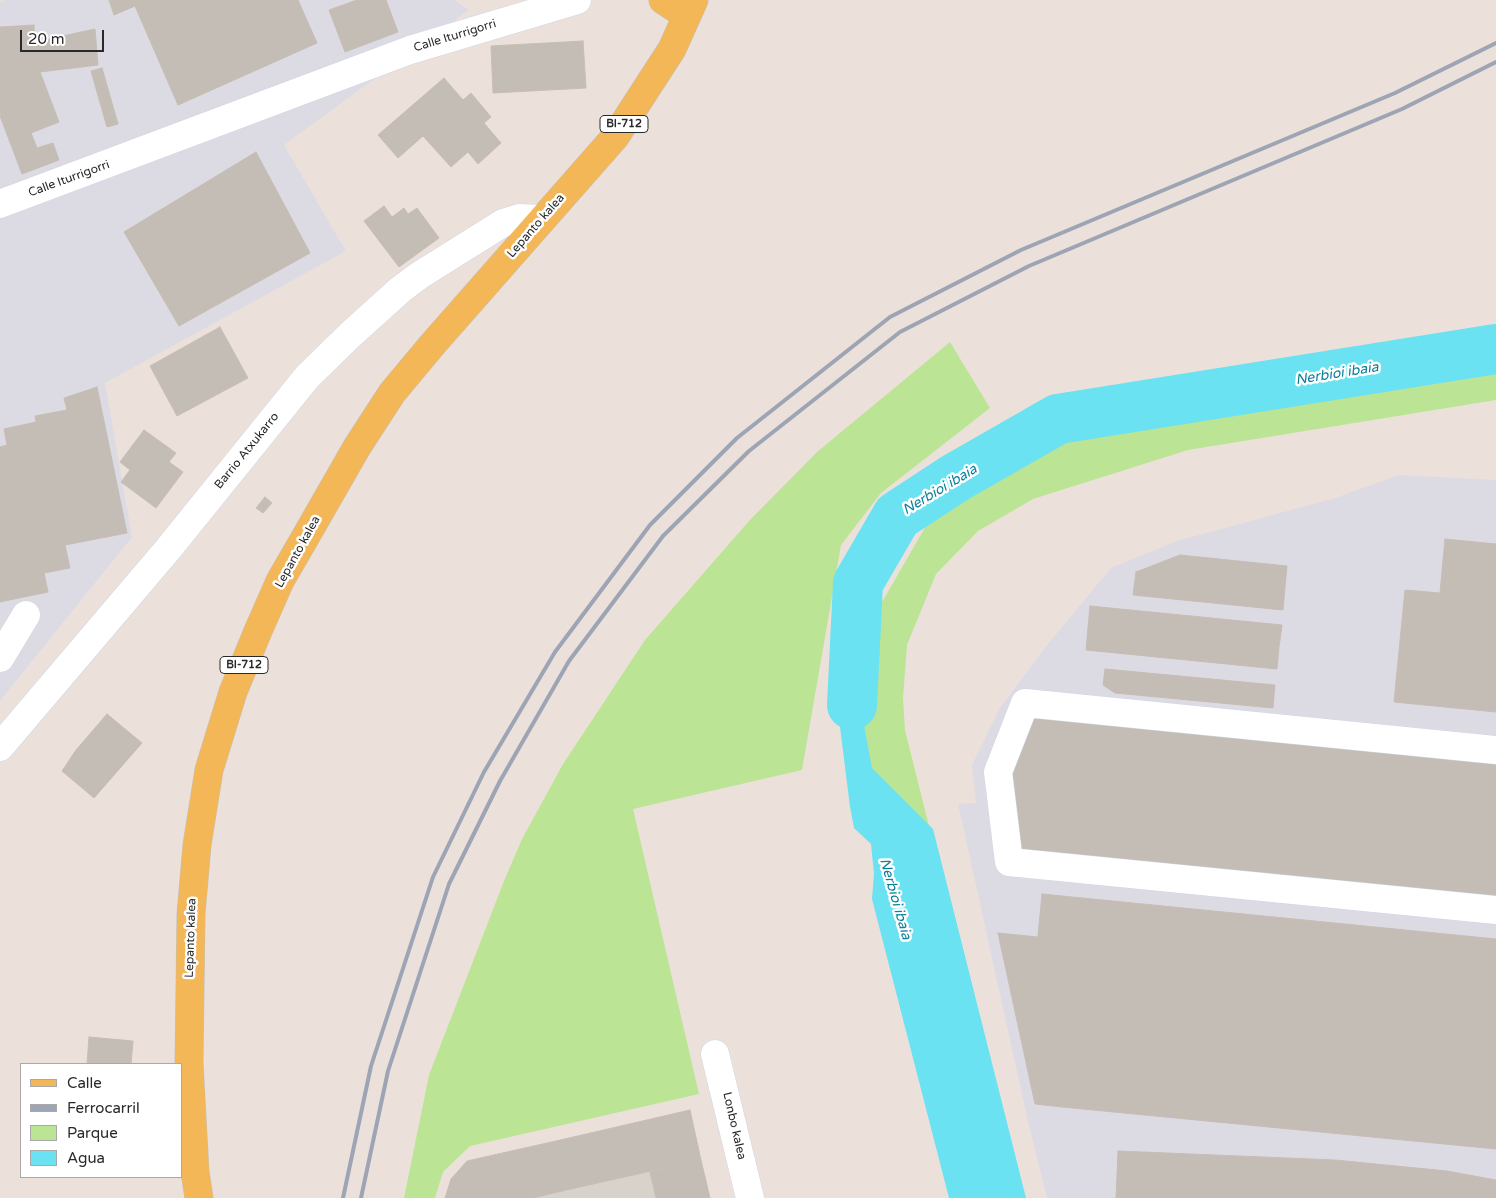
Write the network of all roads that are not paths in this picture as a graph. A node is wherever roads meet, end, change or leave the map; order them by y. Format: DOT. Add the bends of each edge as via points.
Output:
graph roads {
  1 [pos="577,0"];
  2 [pos="663,0"];
  3 [pos="690,8"];
  4 [pos="0,204"];
  5 [pos="542,219"];
  6 [pos="26,615"];
  7 [pos="0,658"];
  8 [pos="0,747"];
  9 [pos="1496,750"];
  10 [pos="1496,910"];
  11 [pos="715,1054"];
  12 [pos="195,1195"];
  13 [pos="750,1198"];
  1 -- 4 [label="street, Calle Iturrigorri" via="410,50"];
  2 -- 3 [label="main road"];
  3 -- 5 [label="main road, Lepanto kalea / BI-712" via="672,49 615,137"];
  5 -- 8 [label="street, Barrio Atxukarro" via="519,218 503,223 407,284 350,335 307,377 169,548"];
  5 -- 12 [label="main road, Lepanto kalea / BI-712" via="392,393 280,581 233,692 209,770 197,845 191,914 189,1063"];
  6 -- 7 [label="street"];
  9 -- 10 [label="street" via="1024,703 998,772 1008,862"];
  11 -- 13 [label="street, Lonbo kalea"];
}
